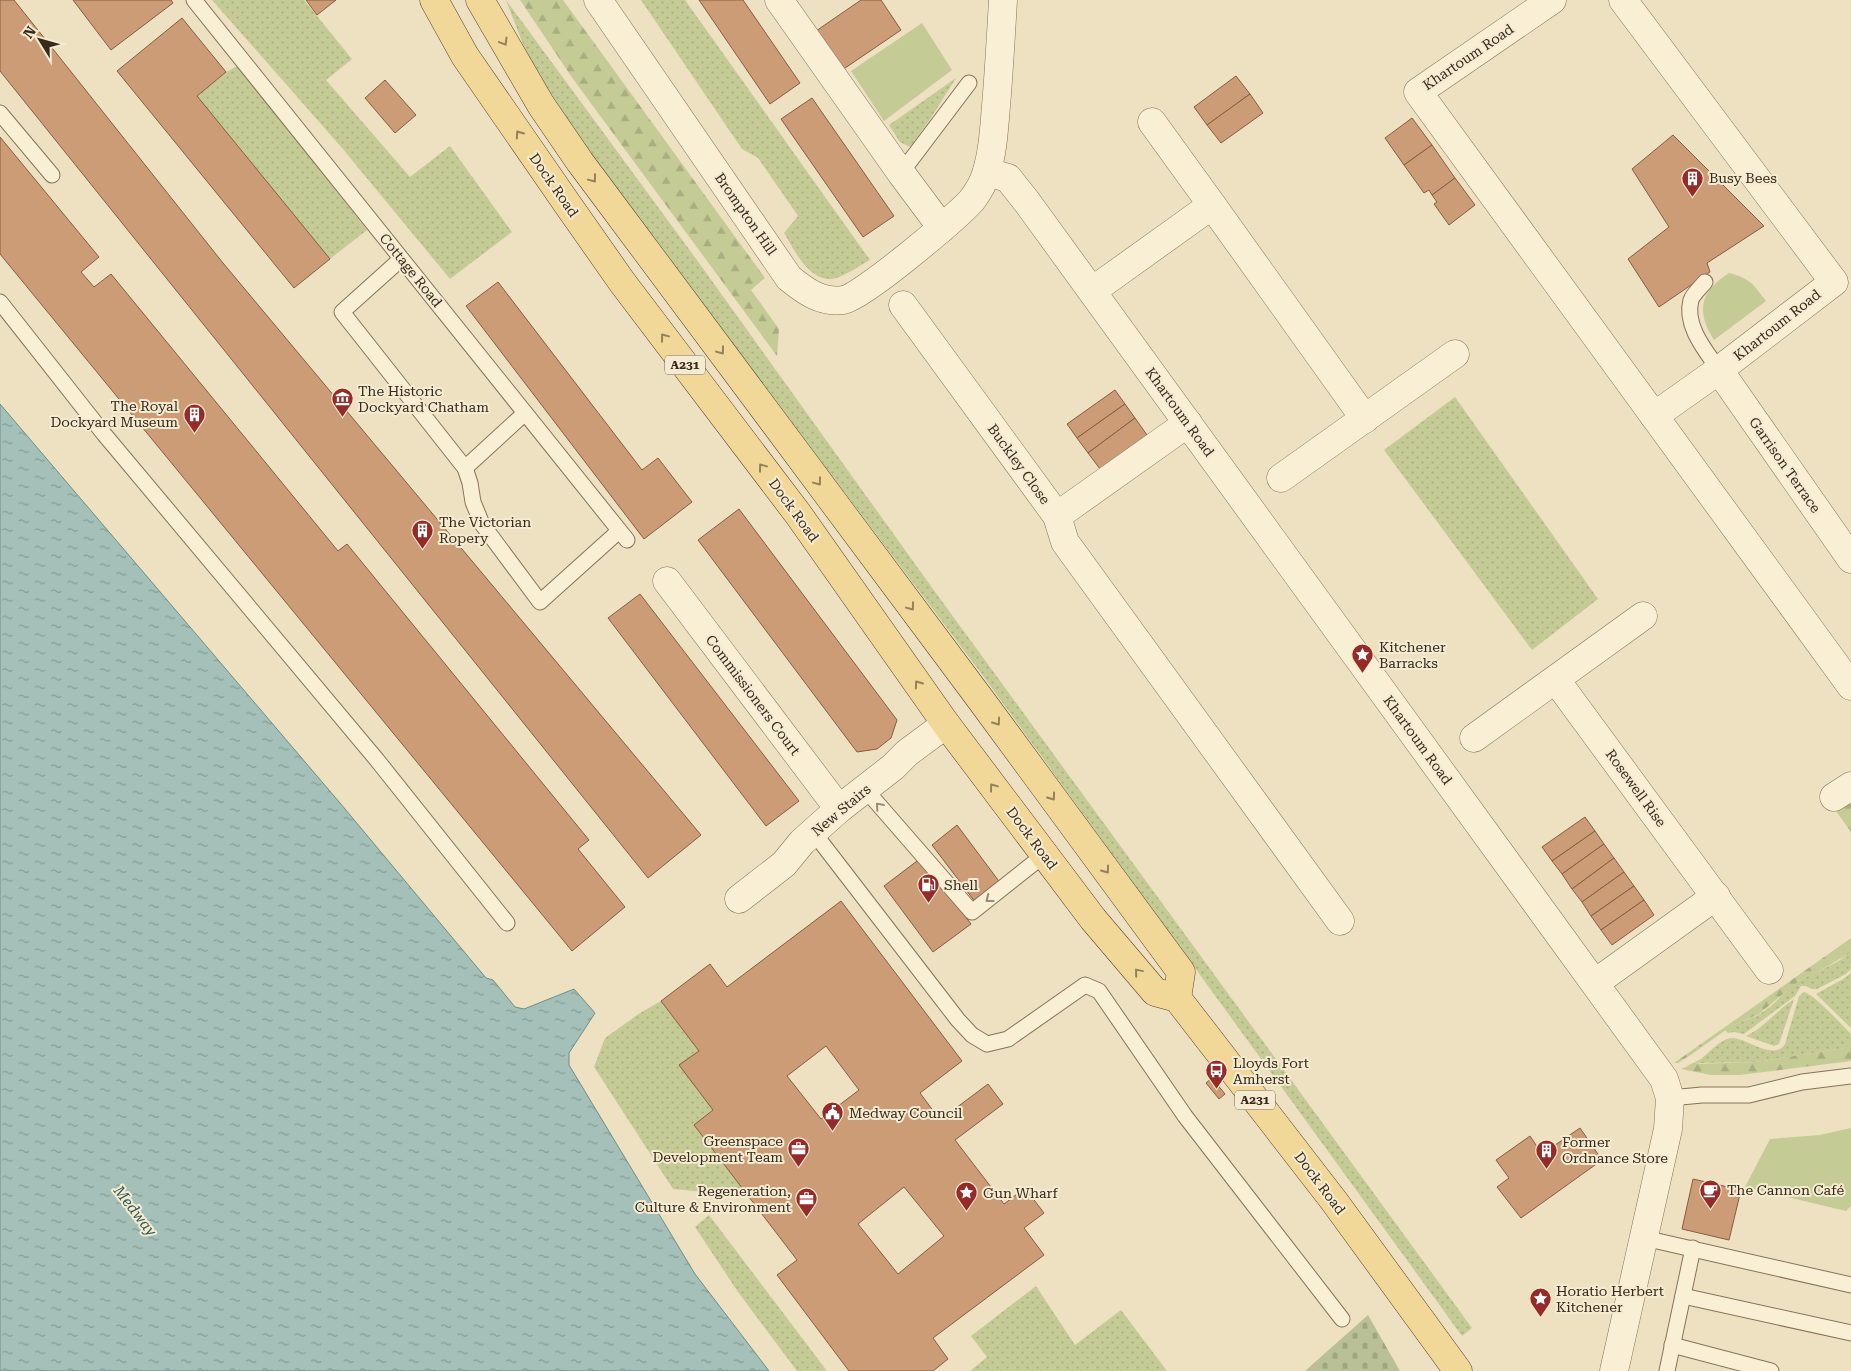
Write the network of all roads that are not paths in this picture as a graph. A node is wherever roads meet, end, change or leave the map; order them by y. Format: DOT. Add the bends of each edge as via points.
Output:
graph roads {
  1 [pos="194,0"];
  2 [pos="434,0"];
  3 [pos="480,0"];
  4 [pos="598,0"];
  5 [pos="779,0"];
  6 [pos="1004,0"];
  7 [pos="1552,0"];
  8 [pos="1623,0"];
  9 [pos="969,83"];
  10 [pos="0,113"];
  11 [pos="1152,122"];
  12 [pos="987,172"];
  13 [pos="901,173"];
  14 [pos="52,175"];
  15 [pos="1212,205"];
  16 [pos="942,228"];
  17 [pos="401,258"];
  18 [pos="1842,275"];
  19 [pos="1705,282"];
  20 [pos="1092,291"];
  21 [pos="0,302"];
  22 [pos="903,305"];
  23 [pos="1455,354"];
  24 [pos="1720,370"];
  25 [pos="525,412"];
  26 [pos="1654,416"];
  27 [pos="1364,419"];
  28 [pos="1188,423"];
  29 [pos="465,468"];
  30 [pos="1281,478"];
  31 [pos="1057,516"];
  32 [pos="1851,559"];
  33 [pos="668,581"];
  34 [pos="1643,616"];
  35 [pos="1556,680"];
  36 [pos="1851,686"];
  37 [pos="981,700"];
  38 [pos="946,724"];
  39 [pos="1474,738"];
  40 [pos="865,789"];
  41 [pos="839,809"];
  42 [pos="1077,830"];
  43 [pos="814,833"];
  44 [pos="1044,855"];
  45 [pos="1716,896"];
  46 [pos="739,899"];
  47 [pos="1340,921"];
  48 [pos="507,923"];
  49 [pos="1770,970"];
  50 [pos="1595,984"];
  51 [pos="1177,998"];
  52 [pos="1851,1076"];
  53 [pos="1670,1098"];
  54 [pos="1644,1238"];
  55 [pos="1693,1248"];
  56 [pos="1851,1285"];
  57 [pos="1683,1296"];
  58 [pos="1342,1319"];
  59 [pos="1851,1333"];
  60 [pos="1672,1345"];
  61 [pos="1458,1371"];
  62 [pos="1614,1371"];
  63 [pos="1667,1371"];
  64 [pos="1771,1371"];
  1 -- 17 [label="lane, Cottage Road"];
  38 -- 2 [label="main road, Dock Road / A231, one-way" via="798,514 622,282 465,56"];
  3 -- 37 [label="main road, A231, one-way" via="541,105 580,162"];
  4 -- 16 [label="street, Brompton Hill" via="789,278 807,293 830,301 846,300"];
  5 -- 13 [label="street"];
  6 -- 12 [label="street, Brompton Hill"];
  7 -- 26 [label="street, Khartoum Road" via="1418,92"];
  8 -- 18 [label="street, Khartoum Road"];
  9 -- 13 [label="lane"];
  10 -- 14 [label="lane"];
  11 -- 15 [label="street"];
  12 -- 16 [label="street, Brompton Hill" via="972,199"];
  12 -- 20 [label="street, Khartoum Road" via="1010,181"];
  13 -- 16 [label="street"];
  15 -- 20 [label="street"];
  15 -- 27 [label="street"];
  17 -- 25 [label="lane, Cottage Road"];
  17 -- 29 [label="lane" via="342,312"];
  18 -- 24 [label="street, Khartoum Road"];
  19 -- 24 [label="lane" via="1691,299 1690,319 1697,338"];
  20 -- 28 [label="street, Khartoum Road"];
  21 -- 48 [label="lane" via="104,434 377,760"];
  22 -- 31 [label="street, Buckley Close"];
  23 -- 27 [label="street"];
  24 -- 26 [label="street, Khartoum Road"];
  24 -- 32 [label="street, Garrison Terrace"];
  25 -- 29 [label="lane"];
  25 -- 29 [label="lane, Cottage Road" via="623,536 540,602 482,524"];
  26 -- 36 [label="street, Khartoum Road"];
  27 -- 30 [label="street"];
  28 -- 31 [label="street, Buckley Close"];
  28 -- 50 [label="street, Khartoum Road"];
  31 -- 47 [label="street" via="1065,542"];
  33 -- 41 [label="street, Commissioners Court"];
  34 -- 35 [label="street"];
  35 -- 39 [label="street"];
  35 -- 45 [label="street, Rosewell Rise"];
  37 -- 38 [label="main road"];
  37 -- 42 [label="main road, A231, one-way"];
  38 -- 40 [label="street, New Stairs"];
  44 -- 38 [label="main road, Dock Road / A231, one-way"];
  40 -- 41 [label="street, New Stairs"];
  44 -- 40 [label="lane, one-way" via="972,912"];
  41 -- 43 [label="street, New Stairs"];
  42 -- 44 [label="main road"];
  42 -- 51 [label="main road, A231, one-way" via="1181,972"];
  43 -- 46 [label="street, New Stairs" via="784,864"];
  43 -- 58 [label="lane" via="958,1020 972,1035 987,1044 1008,1039 1085,985 1099,991 1185,1116"];
  51 -- 44 [label="main road, Dock Road / A231, one-way" via="1155,992"];
  45 -- 49 [label="street, Rosewell Rise"];
  45 -- 50 [label="street"];
  50 -- 53 [label="street, Khartoum Road" via="1664,1079"];
  51 -- 61 [label="main road, Dock Road / A231" via="1334,1201"];
  52 -- 53 [label="lane" via="1802,1082 1749,1095"];
  53 -- 54 [label="street, Khartoum Road" via="1668,1129"];
  54 -- 55 [label="lane"];
  54 -- 62 [label="street, Khartoum Road"];
  55 -- 56 [label="lane"];
  55 -- 57 [label="lane"];
  57 -- 59 [label="lane"];
  57 -- 60 [label="lane"];
  60 -- 63 [label="lane"];
  60 -- 64 [label="lane"];
}
